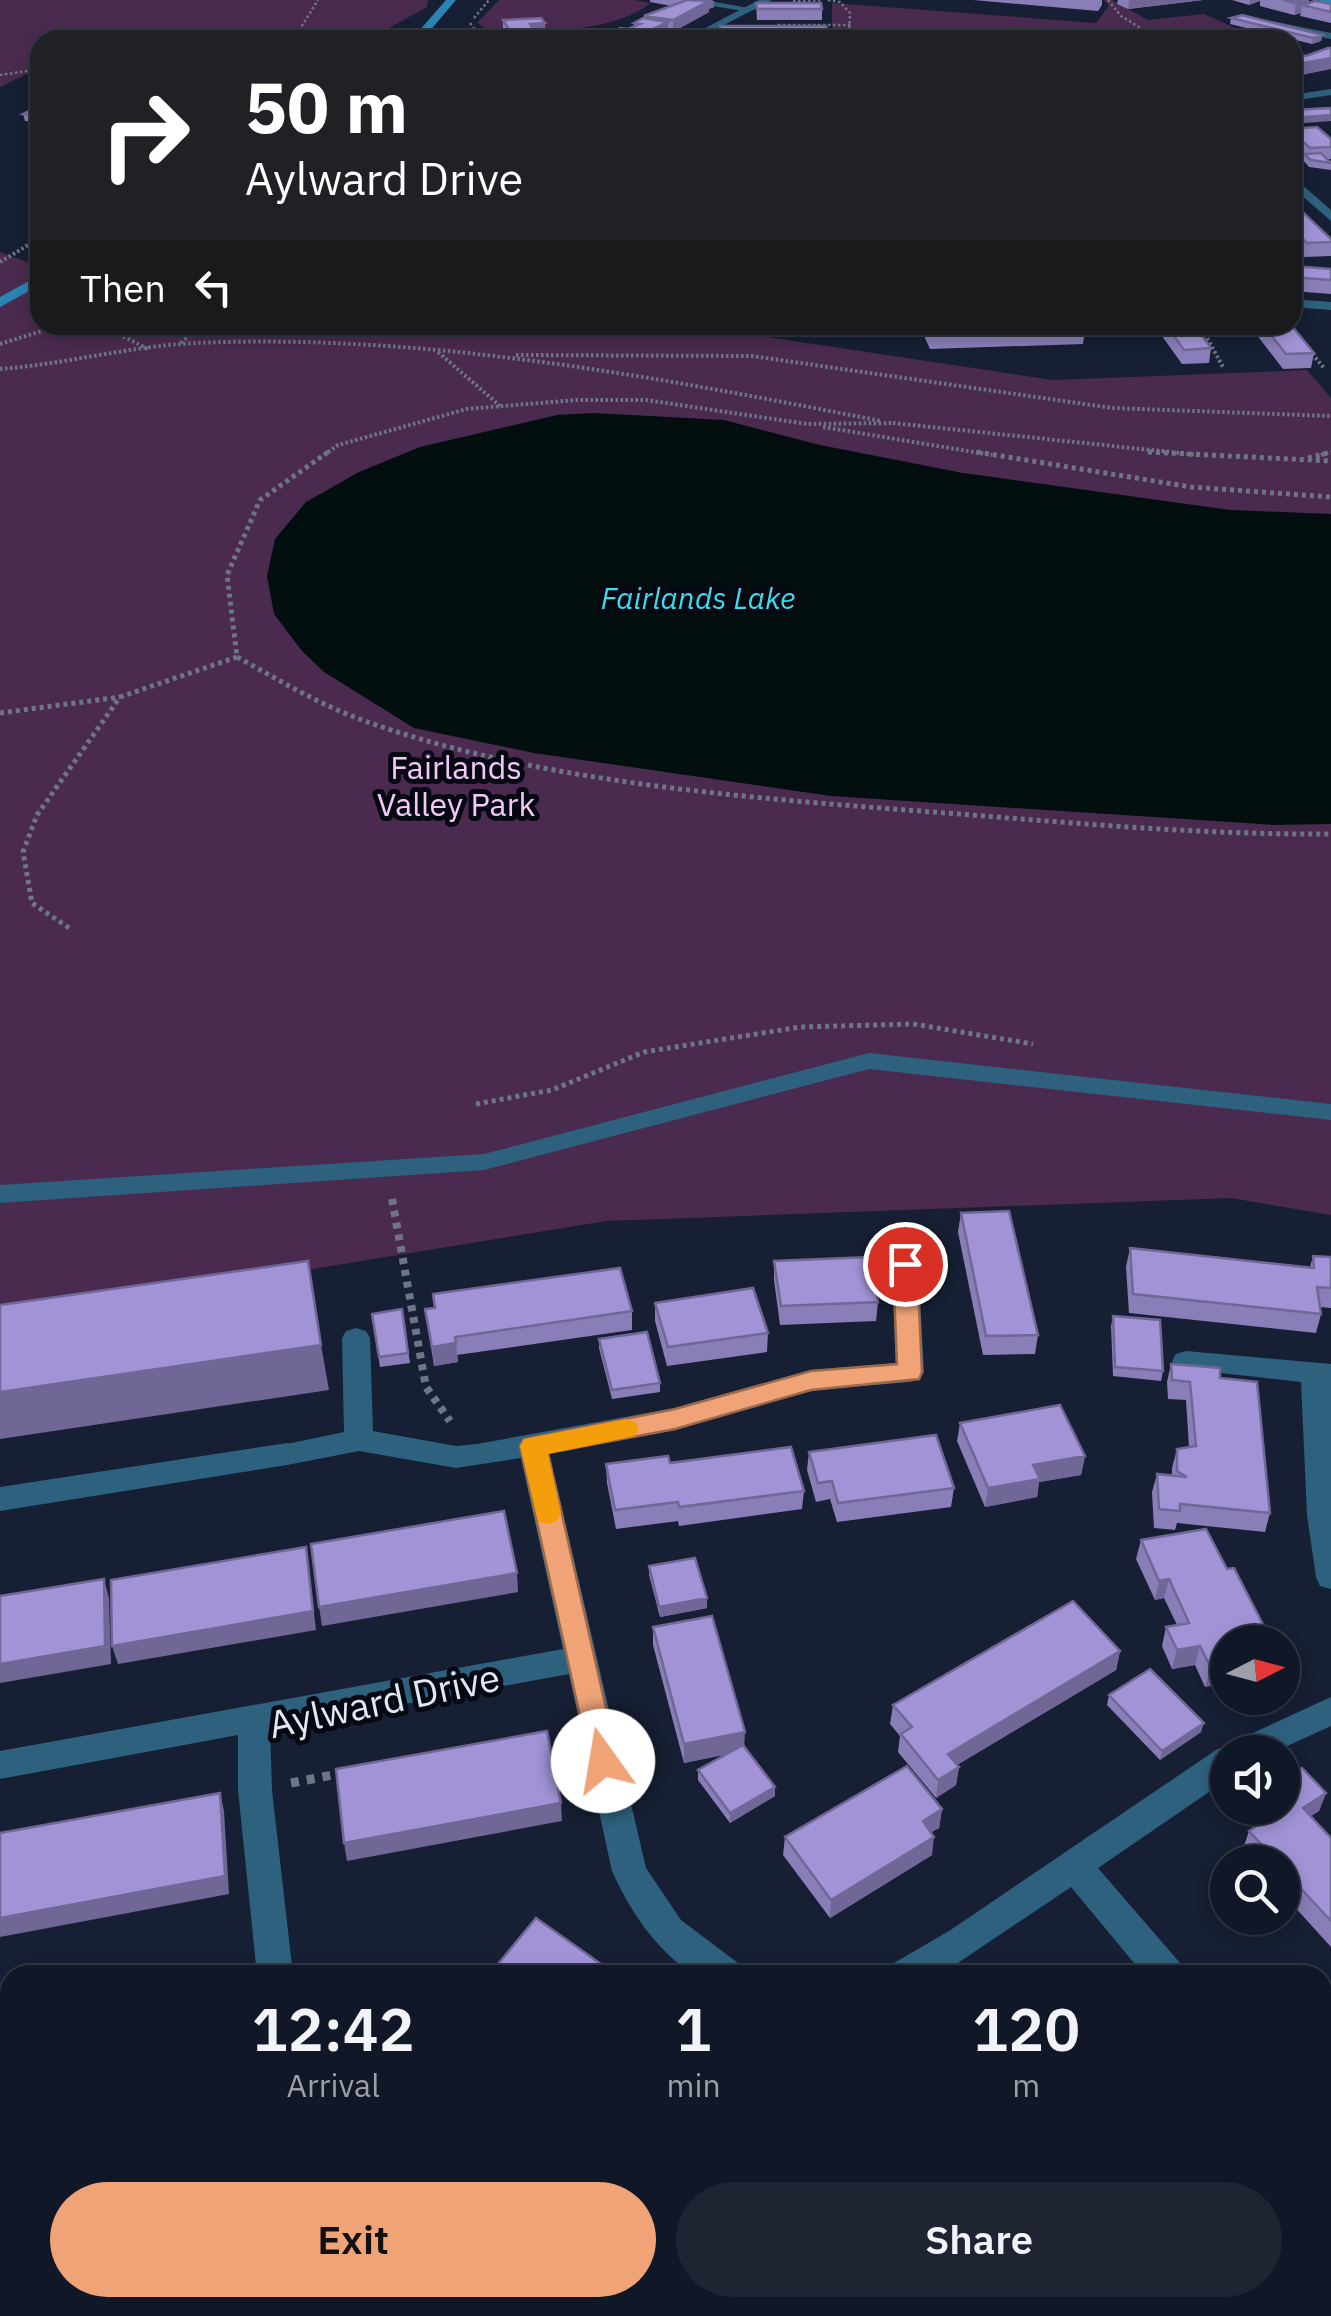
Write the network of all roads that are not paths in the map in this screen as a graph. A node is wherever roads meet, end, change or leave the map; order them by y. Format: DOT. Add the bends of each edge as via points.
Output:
graph roads {
  1 [pos="452,0"];
  2 [pos="681,0"];
  3 [pos="767,0"];
  4 [pos="749,9"];
  5 [pos="1256,20"];
  6 [pos="425,30"];
  7 [pos="708,30"];
  8 [pos="1331,36"];
  9 [pos="1331,92"];
  10 [pos="1302,96"];
  11 [pos="1302,180"];
  12 [pos="1318,184"];
  13 [pos="1302,188"];
  14 [pos="1331,217"];
  15 [pos="30,284"];
  16 [pos="4,298"];
  17 [pos="1302,305"];
  18 [pos="1331,306"];
  19 [pos="1331,1112"];
  20 [pos="0,1194"];
  21 [pos="905,1264"];
  22 [pos="356,1338"];
  23 [pos="1186,1361"];
  24 [pos="1323,1374"];
  25 [pos="358,1440"];
  26 [pos="533,1446"];
  27 [pos="0,1498"];
  28 [pos="1331,1576"];
  29 [pos="580,1659"];
  30 [pos="1331,1711"];
  31 [pos="254,1720"];
  32 [pos="1279,1735"];
  33 [pos="0,1765"];
  34 [pos="1210,1772"];
  35 [pos="1074,1866"];
  36 [pos="273,1965"];
  37 [pos="700,1965"];
  38 [pos="922,1965"];
  39 [pos="1158,1965"];
  1 -- 6 [label="street"];
  2 -- 4 [label="street"];
  3 -- 4 [label="street"];
  4 -- 7 [label="street"];
  5 -- 8 [label="street"];
  9 -- 10 [label="street"];
  11 -- 12 [label="street"];
  13 -- 14 [label="street"];
  15 -- 16 [label="street"];
  17 -- 18 [label="street"];
  19 -- 20 [label="street" via="869,1062 484,1162"];
  21 -- 26 [label="street" via="910,1372 811,1380 675,1419"];
  22 -- 25 [label="street"];
  23 -- 24 [label="street"];
  24 -- 28 [label="street" via="1322,1515"];
  25 -- 26 [label="street" via="456,1457"];
  25 -- 27 [label="street"];
  26 -- 29 [label="street"];
  29 -- 31 [label="street, Aylward Drive"];
  29 -- 37 [label="street" via="629,1872 665,1931"];
  30 -- 32 [label="street"];
  31 -- 33 [label="street"];
  31 -- 36 [label="street, Aylward Drive"];
  34 -- 35 [label="street"];
  35 -- 38 [label="street"];
  35 -- 39 [label="street"];
}
